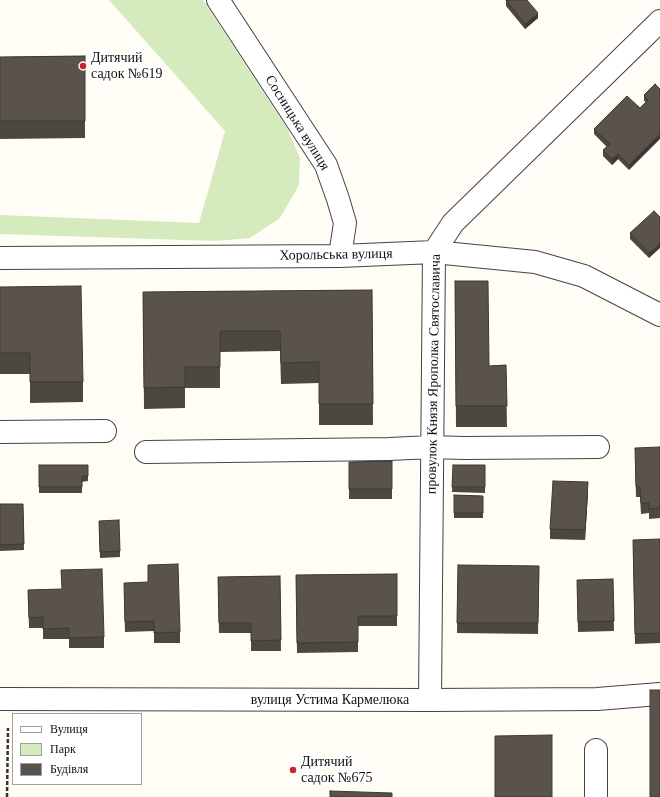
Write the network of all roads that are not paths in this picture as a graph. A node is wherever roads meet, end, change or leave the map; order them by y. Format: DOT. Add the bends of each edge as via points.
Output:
graph roads {
  1 [pos="218,0"];
  2 [pos="660,21"];
  3 [pos="434,252"];
  4 [pos="340,256"];
  5 [pos="0,258"];
  6 [pos="660,315"];
  7 [pos="105,431"];
  8 [pos="0,432"];
  9 [pos="432,447"];
  10 [pos="598,448"];
  11 [pos="146,452"];
  12 [pos="660,694"];
  13 [pos="4,699"];
  14 [pos="430,700"];
  15 [pos="596,750"];
  16 [pos="596,797"];
  1 -- 4 [label="street, Сосницька вулиця" via="326,166 344,223"];
  2 -- 3 [label="street, провулок Князя Ярополка Святославича" via="453,223"];
  3 -- 4 [label="street, Хорольська вулиця"];
  3 -- 6 [label="street, Хорольська вулиця" via="535,262 584,276"];
  3 -- 9 [label="street, провулок Князя Ярополка Святославича"];
  4 -- 5 [label="street, Хорольська вулиця"];
  7 -- 8 [label="street"];
  9 -- 10 [label="street"];
  9 -- 11 [label="street"];
  9 -- 14 [label="street, провулок Князя Ярополка Святославича"];
  12 -- 14 [label="street, вулиця Устима Кармелюка" via="597,699"];
  13 -- 14 [label="street, вулиця Устима Кармелюка"];
  15 -- 16 [label="street"];
}
